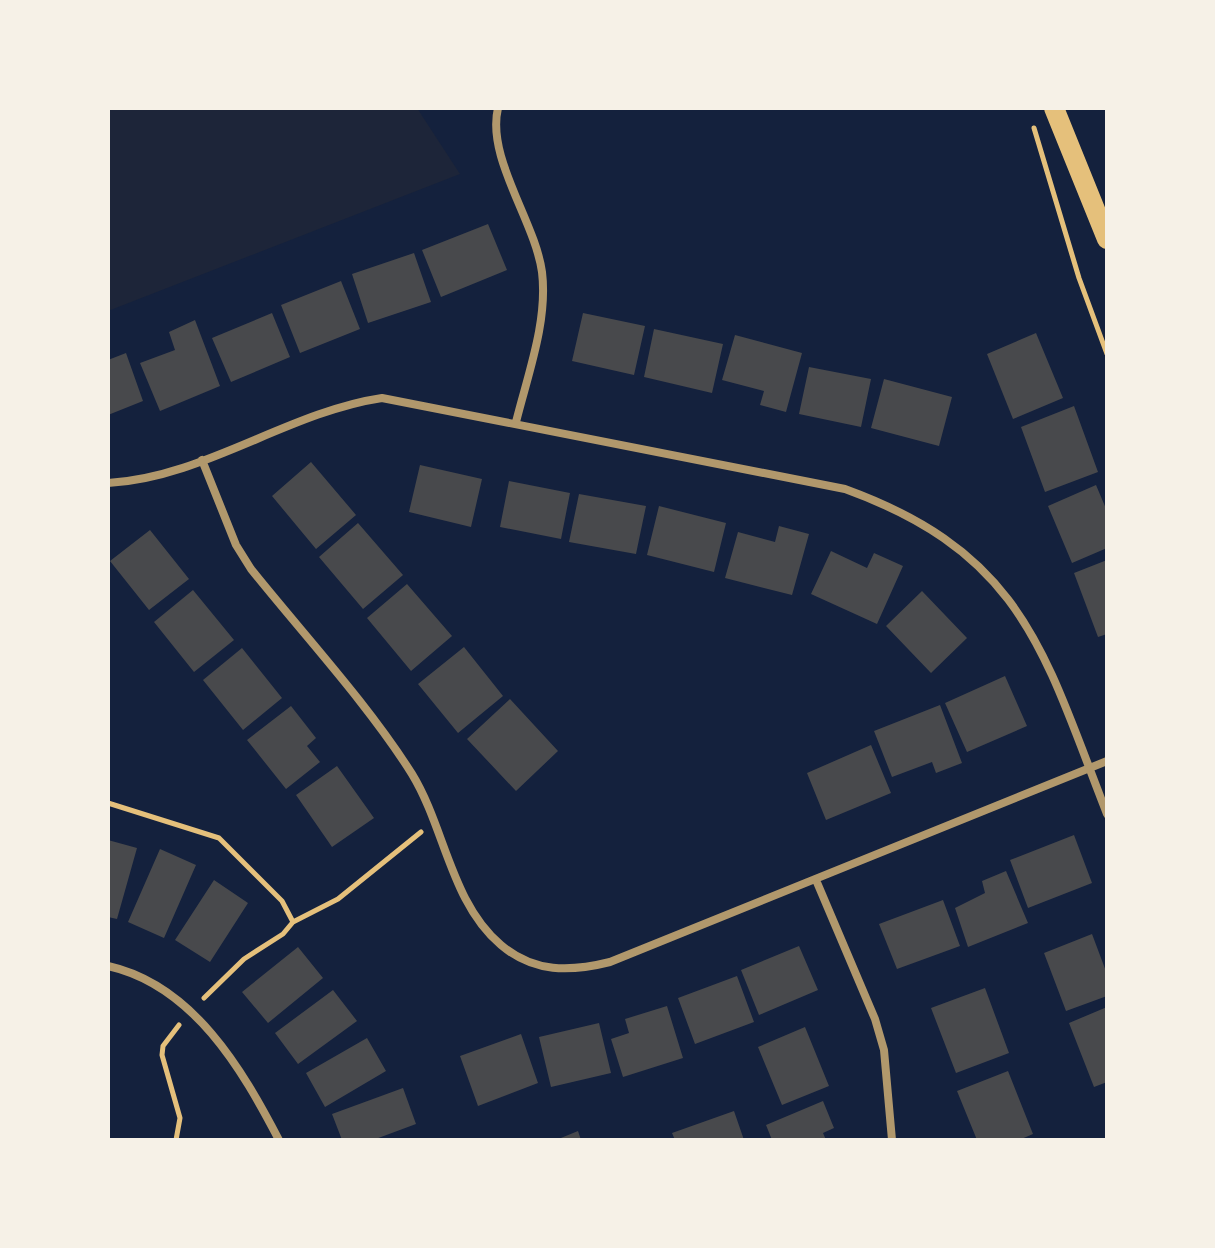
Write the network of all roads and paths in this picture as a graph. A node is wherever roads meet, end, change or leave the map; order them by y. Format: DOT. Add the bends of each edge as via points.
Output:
graph roads {
  1 [pos="498,108"];
  2 [pos="1054,108"];
  3 [pos="1032,123"];
  4 [pos="1107,239"];
  5 [pos="1107,354"];
  6 [pos="516,422"];
  7 [pos="202,460"];
  8 [pos="108,483"];
  9 [pos="1107,761"];
  10 [pos="1089,768"];
  11 [pos="108,803"];
  12 [pos="1107,814"];
  13 [pos="434,822"];
  14 [pos="816,880"];
  15 [pos="293,922"];
  16 [pos="108,966"];
  17 [pos="204,998"];
  18 [pos="179,1025"];
  19 [pos="176,1140"];
  20 [pos="279,1140"];
  21 [pos="892,1140"];
  1 -- 6 [label="street" via="502,158 537,249 544,302"];
  2 -- 4 [label="main road"];
  3 -- 5 [label="path"];
  6 -- 7 [label="street" via="382,398 321,411"];
  6 -- 10 [label="street" via="812,480 904,514 967,556 1023,616 1047,658"];
  7 -- 8 [label="street"];
  7 -- 13 [label="street" via="251,569 399,755"];
  9 -- 10 [label="street"];
  10 -- 12 [label="street"];
  10 -- 14 [label="street"];
  11 -- 15 [label="path" via="219,838 282,901"];
  13 -- 14 [label="street" via="479,921 511,952 553,970 610,962"];
  13 -- 15 [label="path" via="338,899"];
  14 -- 21 [label="street" via="881,1040"];
  15 -- 17 [label="path"];
  16 -- 20 [label="street" via="155,986 190,1011 243,1076"];
  18 -- 19 [label="path" via="162,1055 180,1118"];
}
